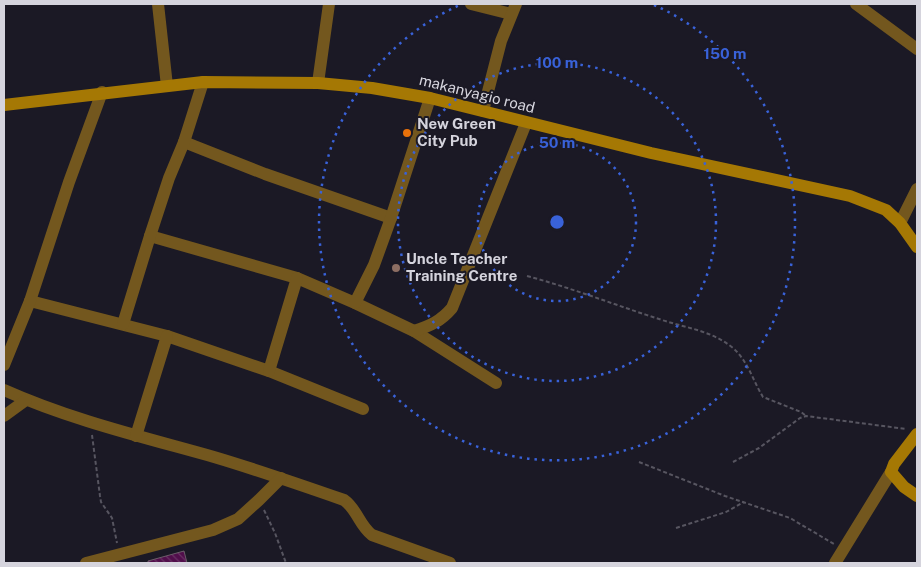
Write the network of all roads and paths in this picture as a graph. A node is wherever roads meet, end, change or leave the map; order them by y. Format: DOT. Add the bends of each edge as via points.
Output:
graph roads {
  1 [pos="158,4"];
  2 [pos="329,4"];
  3 [pos="471,4"];
  4 [pos="856,4"];
  5 [pos="513,9"];
  6 [pos="917,49"];
  7 [pos="203,82"];
  8 [pos="318,83"];
  9 [pos="168,86"];
  10 [pos="102,92"];
  11 [pos="430,98"];
  12 [pos="4,105"];
  13 [pos="483,111"];
  14 [pos="526,123"];
  15 [pos="184,142"];
  16 [pos="917,189"];
  17 [pos="391,218"];
  18 [pos="900,223"];
  19 [pos="150,236"];
  20 [pos="917,247"];
  21 [pos="527,276"];
  22 [pos="297,278"];
  23 [pos="30,301"];
  24 [pos="355,302"];
  25 [pos="123,324"];
  26 [pos="414,331"];
  27 [pos="167,336"];
  28 [pos="4,365"];
  29 [pos="269,371"];
  30 [pos="496,384"];
  31 [pos="4,390"];
  32 [pos="26,400"];
  33 [pos="362,409"];
  34 [pos="4,416"];
  35 [pos="806,416"];
  36 [pos="90,422"];
  37 [pos="913,432"];
  38 [pos="136,436"];
  39 [pos="639,462"];
  40 [pos="733,462"];
  41 [pos="890,472"];
  42 [pos="282,478"];
  43 [pos="917,496"];
  44 [pos="259,500"];
  45 [pos="744,502"];
  46 [pos="676,528"];
  47 [pos="843,550"];
  48 [pos="120,555"];
  49 [pos="86,563"];
  50 [pos="286,563"];
  51 [pos="450,563"];
  52 [pos="835,563"];
  1 -- 9 [label="street"];
  2 -- 8 [label="street"];
  3 -- 5 [label="street"];
  4 -- 6 [label="street"];
  5 -- 13 [label="street"];
  7 -- 8 [label="street, makanyagio road"];
  7 -- 9 [label="street, makanyagio road"];
  7 -- 15 [label="street"];
  8 -- 11 [label="street, makanyagio road"];
  9 -- 10 [label="street, makanyagio road"];
  10 -- 12 [label="street, makanyagio road"];
  10 -- 23 [label="street"];
  11 -- 13 [label="street, makanyagio road"];
  11 -- 17 [label="street"];
  13 -- 14 [label="street, makanyagio road"];
  14 -- 18 [label="street, makanyagio road" via="850,196 886,210"];
  14 -- 26 [label="street" via="452,308 433,325"];
  15 -- 17 [label="street"];
  15 -- 19 [label="street"];
  16 -- 18 [label="street"];
  17 -- 24 [label="street" via="374,265"];
  18 -- 20 [label="street, makanyagio road"];
  19 -- 22 [label="street"];
  19 -- 25 [label="street"];
  21 -- 35 [label="path" via="718,337 742,359 763,397"];
  22 -- 24 [label="street"];
  22 -- 29 [label="street"];
  23 -- 25 [label="street"];
  23 -- 28 [label="street"];
  24 -- 26 [label="street"];
  25 -- 27 [label="street"];
  26 -- 30 [label="street"];
  27 -- 29 [label="street"];
  27 -- 38 [label="street"];
  29 -- 33 [label="street"];
  31 -- 32 [label="street"];
  32 -- 34 [label="street"];
  32 -- 36 [label="street"];
  35 -- 37 [label="path"];
  35 -- 40 [label="path"];
  36 -- 38 [label="street"];
  36 -- 48 [label="path" via="101,502 112,518"];
  37 -- 41 [label="street"];
  38 -- 42 [label="street"];
  39 -- 45 [label="path"];
  41 -- 43 [label="street"];
  41 -- 47 [label="street"];
  42 -- 44 [label="street"];
  42 -- 51 [label="street" via="344,500 355,509 363,526 372,535"];
  44 -- 48 [label="street" via="238,519 213,530"];
  44 -- 50 [label="path"];
  45 -- 46 [label="path" via="726,512"];
  45 -- 47 [label="path" via="790,518"];
  47 -- 52 [label="street"];
  48 -- 49 [label="street"];
}
